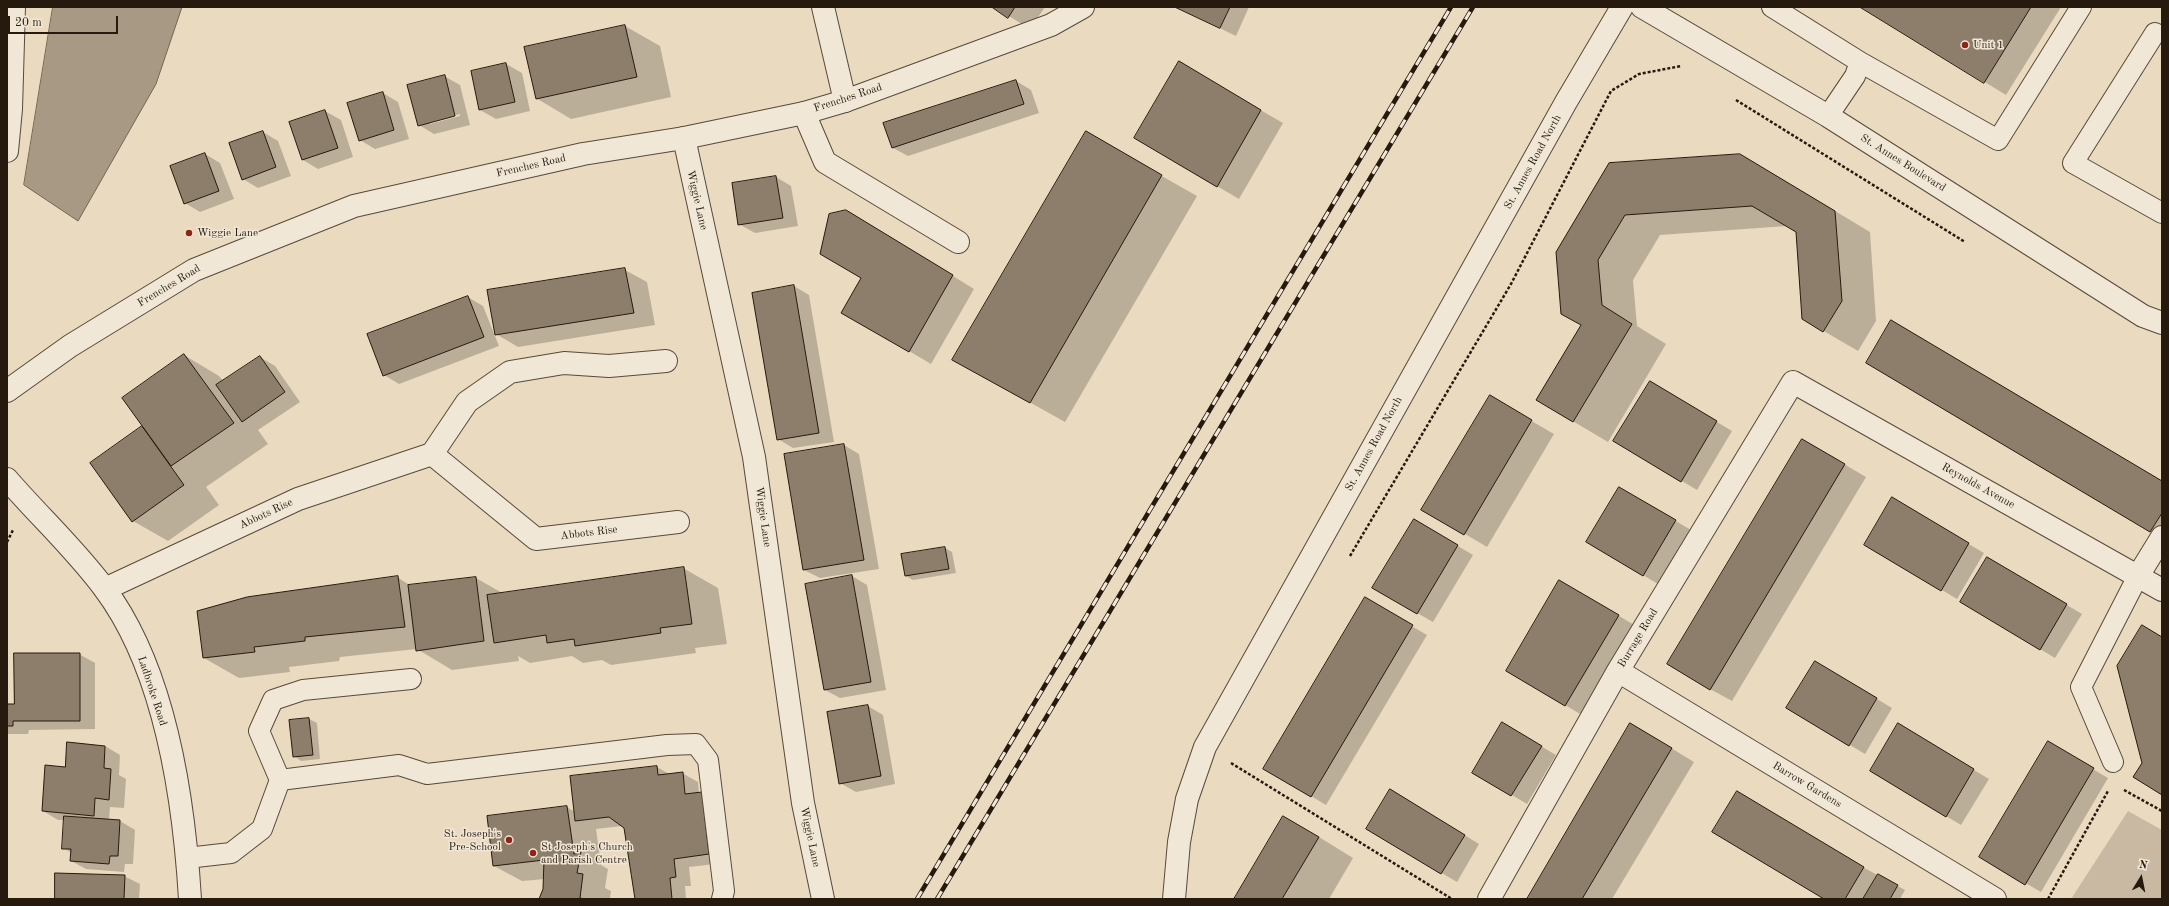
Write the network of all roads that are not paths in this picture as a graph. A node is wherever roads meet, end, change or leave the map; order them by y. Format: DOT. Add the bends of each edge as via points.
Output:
graph roads {
  1 [pos="14,7"];
  2 [pos="823,7"];
  3 [pos="1083,7"];
  4 [pos="1622,7"];
  5 [pos="1642,7"];
  6 [pos="1772,7"];
  7 [pos="2081,7"];
  8 [pos="2155,33"];
  9 [pos="10,60"];
  10 [pos="1860,62"];
  11 [pos="845,101"];
  12 [pos="804,113"];
  13 [pos="1828,116"];
  14 [pos="684,138"];
  15 [pos="7,151"];
  16 [pos="2162,213"];
  17 [pos="958,242"];
  18 [pos="2162,323"];
  19 [pos="666,361"];
  20 [pos="1793,382"];
  21 [pos="7,391"];
  22 [pos="432,454"];
  23 [pos="7,479"];
  24 [pos="678,522"];
  25 [pos="2162,537"];
  26 [pos="2138,576"];
  27 [pos="105,589"];
  28 [pos="2162,590"];
  29 [pos="1618,671"];
  30 [pos="411,680"];
  31 [pos="2114,762"];
  32 [pos="280,780"];
  33 [pos="187,858"];
  34 [pos="190,899"];
  35 [pos="722,899"];
  36 [pos="823,899"];
  37 [pos="1174,899"];
  38 [pos="1489,899"];
  39 [pos="1995,899"];
  1 -- 9 [label="street"];
  2 -- 11 [label="street"];
  3 -- 11 [label="street, Frenches Road" via="1052,25"];
  4 -- 37 [label="street, St. Annes Road North" via="1562,109 1205,747 1187,799 1179,842"];
  5 -- 13 [label="street, St. Annes Boulevard"];
  6 -- 10 [label="lane"];
  7 -- 10 [label="lane" via="1998,140"];
  8 -- 16 [label="lane" via="2073,162"];
  9 -- 15 [label="street"];
  10 -- 13 [label="lane" via="1855,76"];
  11 -- 12 [label="street, Frenches Road"];
  12 -- 14 [label="street, Frenches Road"];
  12 -- 17 [label="street" via="825,162"];
  13 -- 18 [label="street, St. Annes Boulevard" via="2143,316"];
  14 -- 21 [label="street, Frenches Road" via="583,154 354,206 194,270 70,346"];
  14 -- 36 [label="street, Wiggie Lane" via="754,456 803,803"];
  19 -- 22 [label="street" via="609,366 564,363 510,372 466,402"];
  20 -- 26 [label="street, Reynolds Avenue"];
  20 -- 29 [label="street, Burrage Road"];
  22 -- 24 [label="street, Abbots Rise" via="536,539"];
  22 -- 27 [label="street, Abbots Rise" via="298,499"];
  23 -- 27 [label="street, Ladbroke Road" via="86,564"];
  25 -- 26 [label="street"];
  26 -- 28 [label="street, Reynolds Avenue"];
  26 -- 31 [label="lane" via="2081,687"];
  27 -- 33 [label="street, Ladbroke Road" via="130,630 148,671 167,736 180,794"];
  29 -- 38 [label="street, Burrage Road"];
  29 -- 39 [label="street, Barrow Gardens"];
  30 -- 32 [label="lane" via="303,690 273,700 259,731"];
  32 -- 33 [label="lane" via="262,828 231,854"];
  32 -- 35 [label="lane" via="399,765 427,774 667,744 696,744 708,760 724,891"];
  33 -- 34 [label="street, Ladbroke Road"];
}
